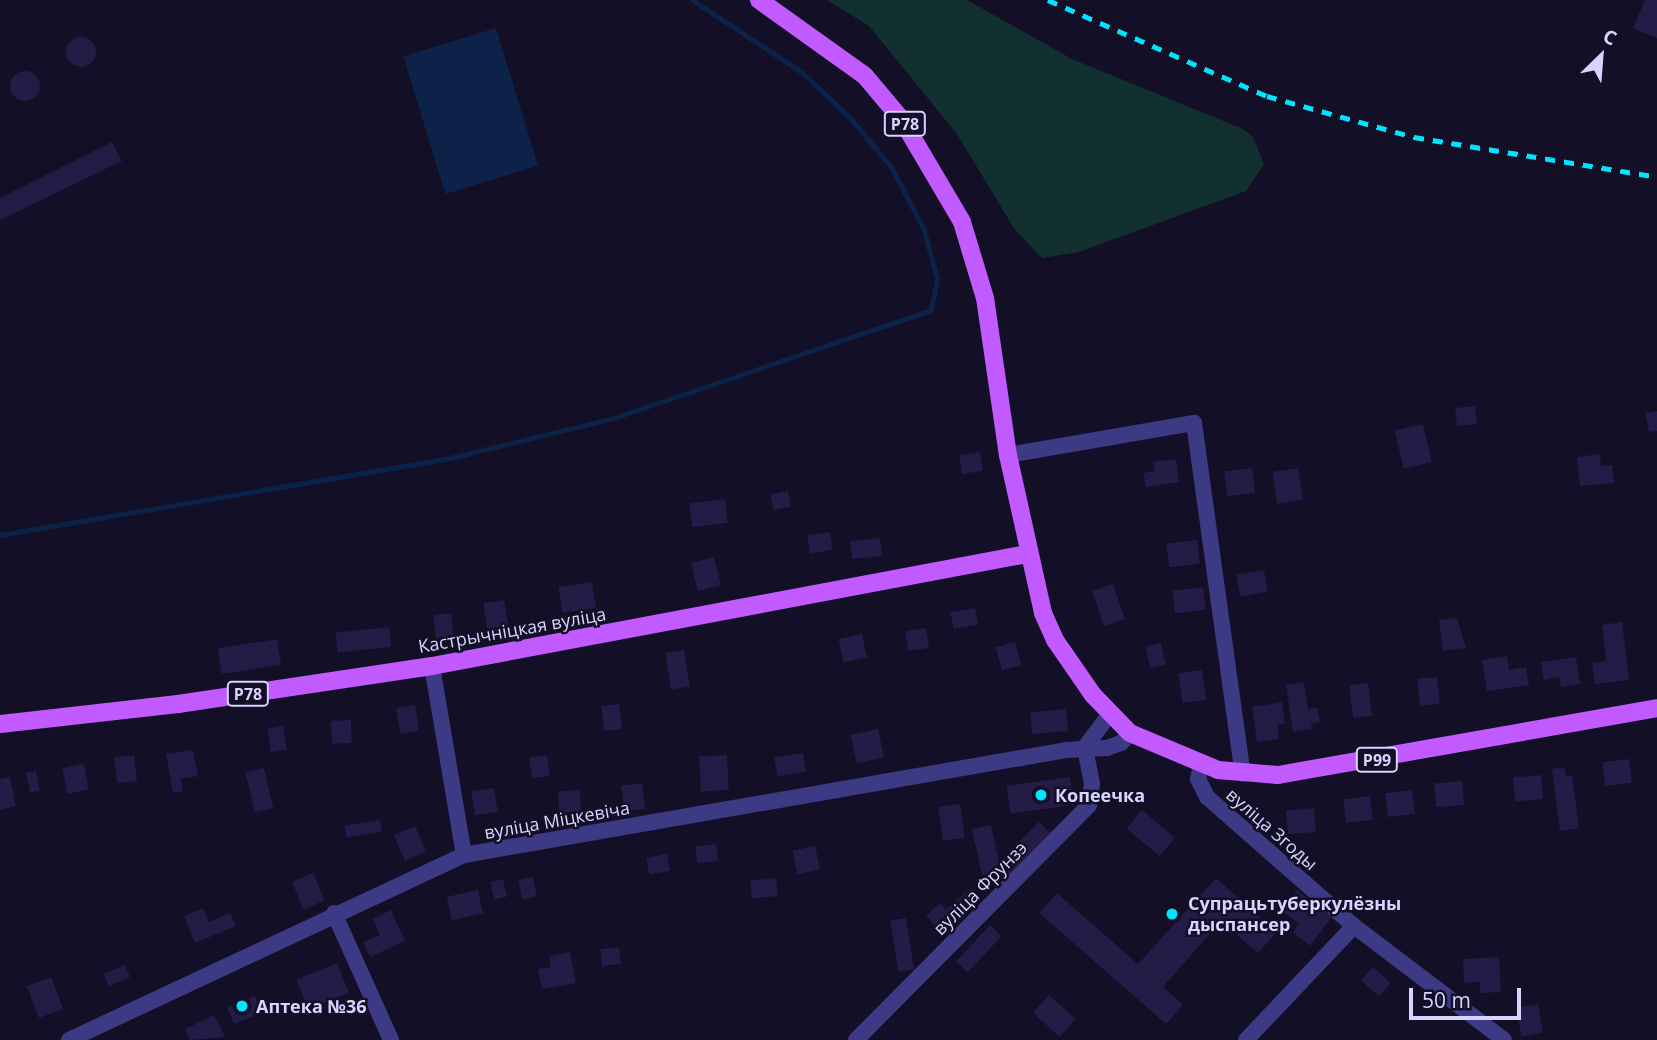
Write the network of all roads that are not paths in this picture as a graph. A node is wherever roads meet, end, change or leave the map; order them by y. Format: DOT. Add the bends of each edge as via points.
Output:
graph roads {
  1 [pos="759,0"];
  2 [pos="1008,455"];
  3 [pos="1027,554"];
  4 [pos="432,666"];
  5 [pos="1657,708"];
  6 [pos="1109,715"];
  7 [pos="0,724"];
  8 [pos="1130,733"];
  9 [pos="1085,747"];
  10 [pos="1201,765"];
  11 [pos="1243,774"];
  12 [pos="464,855"];
  13 [pos="334,914"];
  14 [pos="1354,926"];
  15 [pos="69,1040"];
  16 [pos="391,1040"];
  17 [pos="856,1040"];
  18 [pos="1247,1040"];
  19 [pos="1504,1040"];
  1 -- 2 [label="main road, Р78" via="865,76 902,120 962,222 985,298"];
  2 -- 3 [label="main road, Р78"];
  2 -- 11 [label="street" via="1194,423"];
  3 -- 4 [label="main road, Кастрычніцкая вуліца / Р78"];
  3 -- 6 [label="main road, Р99" via="1055,640"];
  4 -- 7 [label="main road, Кастрычніцкая вуліца / Р78" via="178,704"];
  4 -- 12 [label="street"];
  5 -- 11 [label="main road, Р99" via="1313,772"];
  6 -- 8 [label="main road, Р99"];
  6 -- 9 [label="street"];
  8 -- 9 [label="street, вуліца Міцкевіча" via="1121,743"];
  8 -- 10 [label="main road, Р99"];
  9 -- 12 [label="street, вуліца Міцкевіча"];
  9 -- 17 [label="street, вуліца Фрунзэ" via="1092,784 1089,805"];
  10 -- 11 [label="main road, Р99"];
  10 -- 14 [label="street, вуліца Згоды" via="1198,779 1207,797"];
  12 -- 13 [label="street, вуліца Міцкевіча"];
  13 -- 15 [label="street, вуліца Міцкевіча"];
  13 -- 16 [label="street"];
  14 -- 18 [label="street"];
  14 -- 19 [label="street, вуліца Згоды"];
}
